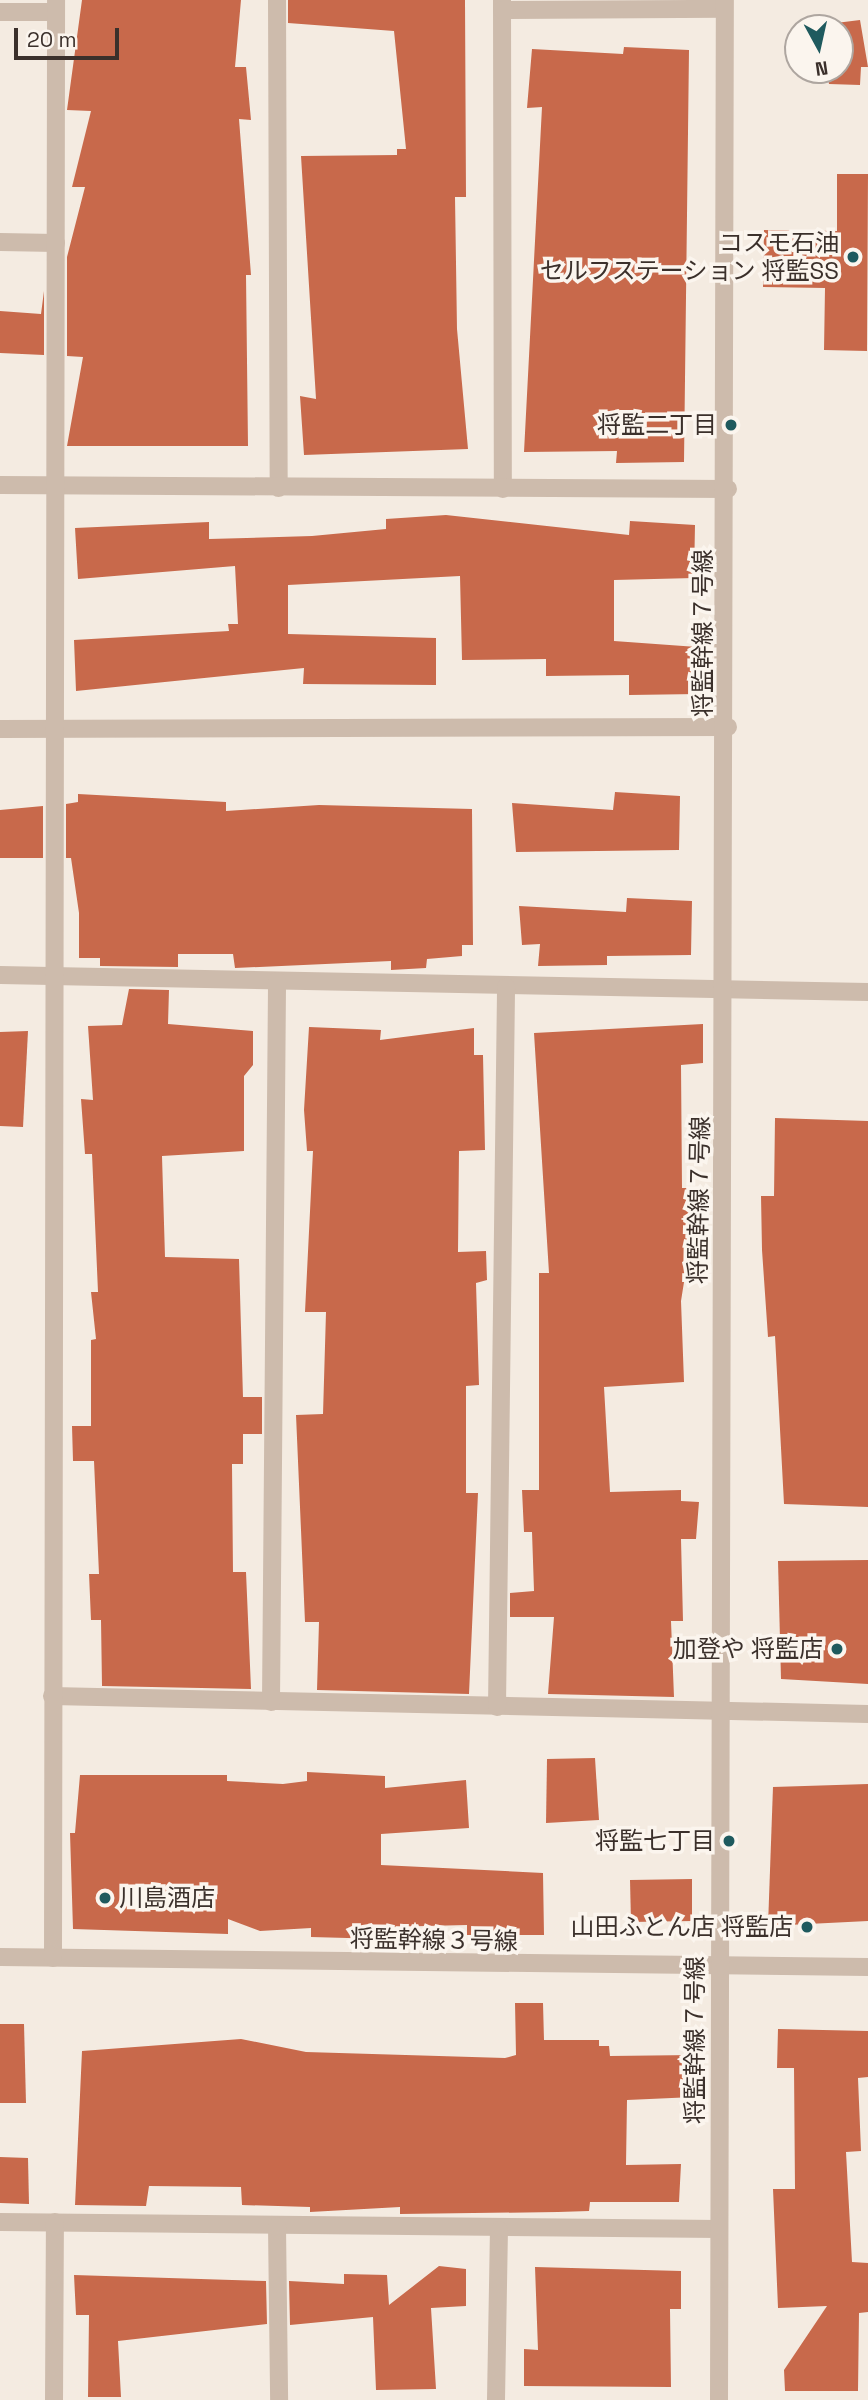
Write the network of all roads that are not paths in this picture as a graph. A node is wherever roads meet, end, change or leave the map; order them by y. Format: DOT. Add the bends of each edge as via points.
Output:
graph roads {
  1 [pos="277,0"];
  2 [pos="725,4"];
  3 [pos="502,5"];
  4 [pos="56,6"];
  5 [pos="0,12"];
  6 [pos="0,242"];
  7 [pos="56,243"];
  8 [pos="0,485"];
  9 [pos="55,486"];
  10 [pos="279,488"];
  11 [pos="503,489"];
  12 [pos="728,489"];
  13 [pos="728,727"];
  14 [pos="0,729"];
  15 [pos="55,729"];
  16 [pos="55,974"];
  17 [pos="0,975"];
  18 [pos="277,981"];
  19 [pos="506,987"];
  20 [pos="726,992"];
  21 [pos="868,992"];
  22 [pos="52,1696"];
  23 [pos="271,1702"];
  24 [pos="497,1707"];
  25 [pos="868,1714"];
  26 [pos="719,1715"];
  27 [pos="0,1957"];
  28 [pos="53,1958"];
  29 [pos="868,1967"];
  30 [pos="720,1969"];
  31 [pos="0,2222"];
  32 [pos="55,2222"];
  33 [pos="277,2226"];
  34 [pos="719,2229"];
  35 [pos="499,2230"];
  36 [pos="54,2400"];
  37 [pos="279,2400"];
  38 [pos="496,2400"];
  39 [pos="719,2400"];
  1 -- 10 [label="street"];
  2 -- 3 [label="street"];
  2 -- 12 [label="street, 将監幹線７号線"];
  3 -- 11 [label="street"];
  4 -- 5 [label="street"];
  4 -- 7 [label="street"];
  6 -- 7 [label="street"];
  7 -- 9 [label="street"];
  8 -- 9 [label="street"];
  9 -- 10 [label="street"];
  9 -- 15 [label="street"];
  10 -- 11 [label="street"];
  11 -- 12 [label="street"];
  12 -- 13 [label="street, 将監幹線７号線"];
  13 -- 15 [label="street"];
  13 -- 20 [label="street, 将監幹線７号線"];
  14 -- 15 [label="street"];
  15 -- 16 [label="street"];
  16 -- 17 [label="street"];
  16 -- 18 [label="street"];
  16 -- 22 [label="street"];
  18 -- 19 [label="street"];
  18 -- 23 [label="street"];
  19 -- 20 [label="street"];
  19 -- 24 [label="street"];
  20 -- 21 [label="street"];
  20 -- 26 [label="street, 将監幹線７号線"];
  22 -- 23 [label="street"];
  22 -- 28 [label="street"];
  23 -- 24 [label="street"];
  24 -- 26 [label="street"];
  25 -- 26 [label="street"];
  26 -- 30 [label="street, 将監幹線７号線"];
  27 -- 28 [label="street, 将監幹線３号線"];
  28 -- 30 [label="street, 将監幹線３号線"];
  29 -- 30 [label="street, 将監幹線３号線"];
  30 -- 34 [label="street, 将監幹線７号線"];
  31 -- 32 [label="street"];
  32 -- 33 [label="street"];
  32 -- 36 [label="street"];
  33 -- 35 [label="street"];
  33 -- 37 [label="street"];
  34 -- 35 [label="street"];
  34 -- 39 [label="street, 将監幹線７号線"];
  35 -- 38 [label="street"];
}
